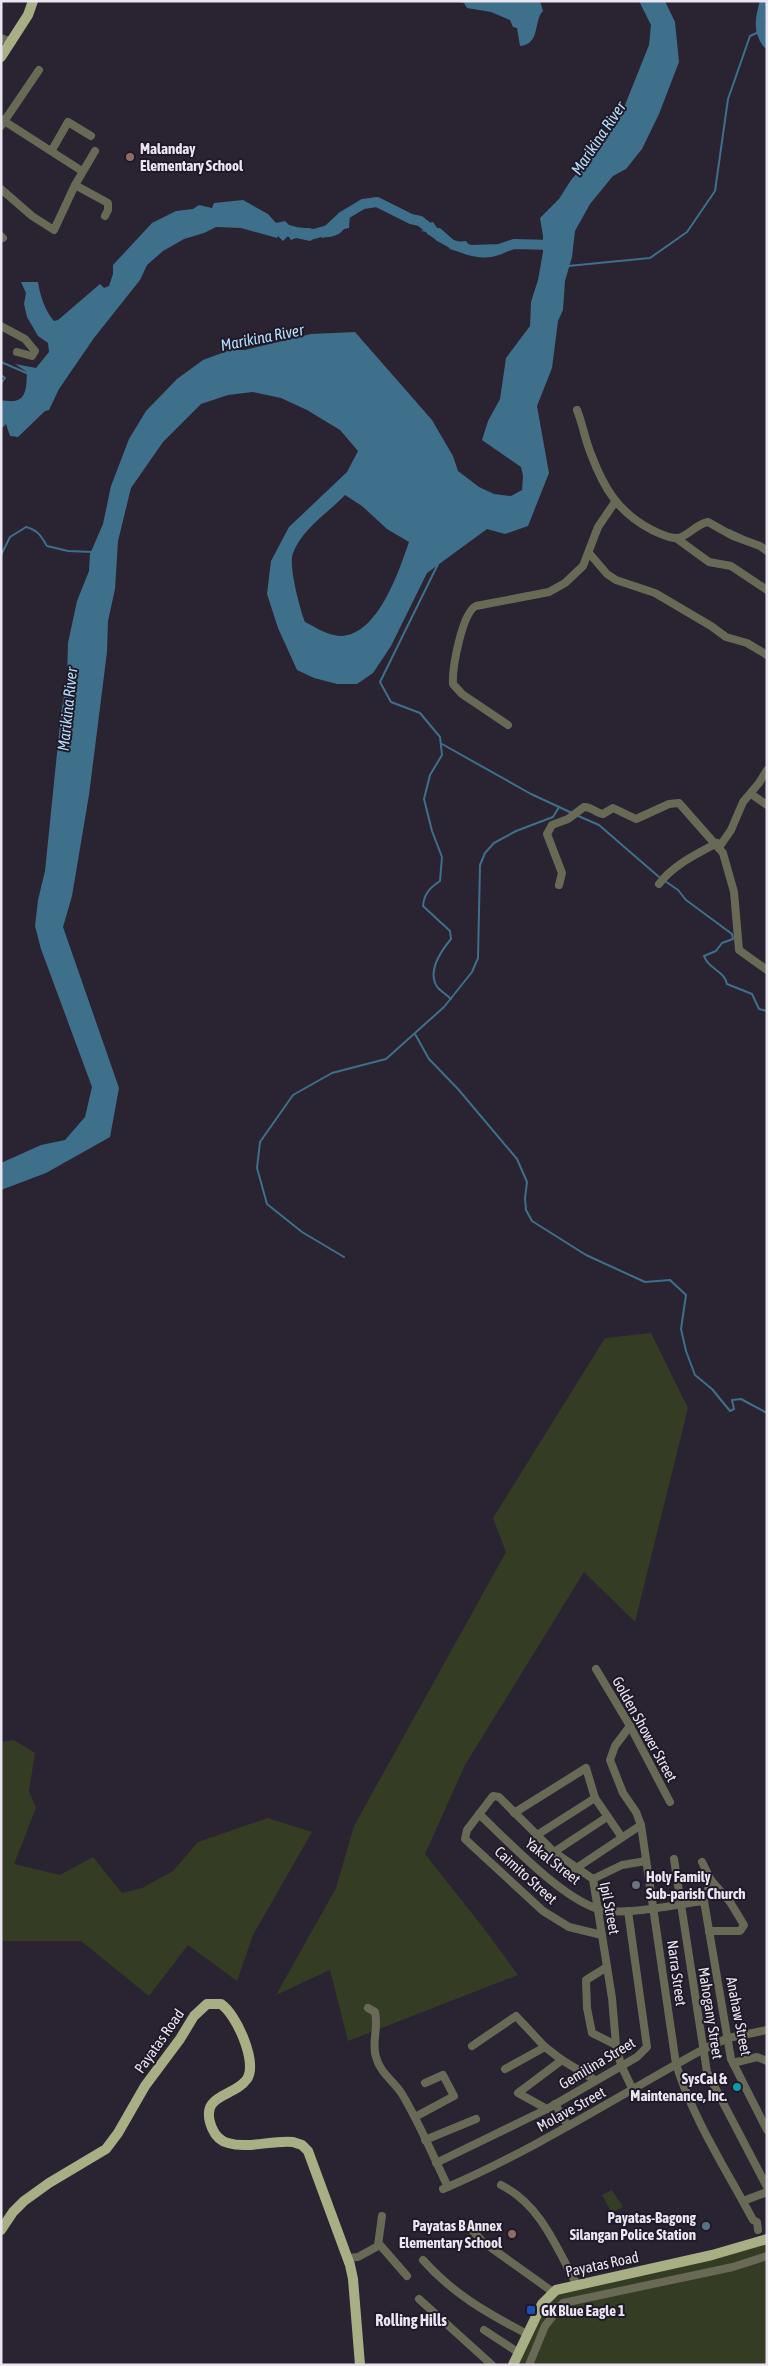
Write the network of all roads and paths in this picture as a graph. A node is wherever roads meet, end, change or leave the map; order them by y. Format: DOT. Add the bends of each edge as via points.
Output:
graph roads {
  1 [pos="33,1"];
  2 [pos="1,38"];
  3 [pos="12,42"];
  4 [pos="1,57"];
  5 [pos="39,70"];
  6 [pos="2,122"];
  7 [pos="91,136"];
  8 [pos="52,150"];
  9 [pos="95,151"];
  10 [pos="82,171"];
  11 [pos="75,185"];
  12 [pos="1,189"];
  13 [pos="105,216"];
  14 [pos="1,326"];
  15 [pos="17,352"];
  16 [pos="577,410"];
  17 [pos="615,502"];
  18 [pos="676,538"];
  19 [pos="767,551"];
  20 [pos="589,553"];
  21 [pos="767,590"];
  22 [pos="767,655"];
  23 [pos="508,725"];
  24 [pos="767,770"];
  25 [pos="751,794"];
  26 [pos="767,805"];
  27 [pos="718,845"];
  28 [pos="559,884"];
  29 [pos="659,884"];
  30 [pos="767,970"];
  31 [pos="596,1669"];
  32 [pos="630,1726"];
  33 [pos="594,1798"];
  34 [pos="670,1802"];
  35 [pos="514,1812"];
  36 [pos="479,1814"];
  37 [pos="608,1817"];
  38 [pos="641,1825"];
  39 [pos="537,1835"];
  40 [pos="621,1836"];
  41 [pos="464,1838"];
  42 [pos="554,1852"];
  43 [pos="674,1859"];
  44 [pos="646,1861"];
  45 [pos="702,1862"];
  46 [pos="575,1868"];
  47 [pos="593,1879"];
  48 [pos="711,1880"];
  49 [pos="704,1900"];
  50 [pos="680,1903"];
  51 [pos="653,1907"];
  52 [pos="598,1909"];
  53 [pos="628,1910"];
  54 [pos="709,1931"];
  55 [pos="602,1935"];
  56 [pos="607,1967"];
  57 [pos="368,2008"];
  58 [pos="767,2031"];
  59 [pos="728,2038"];
  60 [pos="616,2045"];
  61 [pos="472,2046"];
  62 [pos="545,2047"];
  63 [pos="702,2050"];
  64 [pos="562,2060"];
  65 [pos="767,2061"];
  66 [pos="733,2063"];
  67 [pos="676,2064"];
  68 [pos="621,2065"];
  69 [pos="505,2069"];
  70 [pos="595,2080"];
  71 [pos="425,2084"];
  72 [pos="633,2090"];
  73 [pos="555,2104"];
  74 [pos="547,2109"];
  75 [pos="415,2117"];
  76 [pos="476,2118"];
  77 [pos="765,2124"];
  78 [pos="568,2126"];
  79 [pos="425,2140"];
  80 [pos="436,2163"];
  81 [pos="501,2185"];
  82 [pos="767,2187"];
  83 [pos="767,2192"];
  84 [pos="744,2201"];
  85 [pos="382,2216"];
  86 [pos="470,2228"];
  87 [pos="1,2230"];
  88 [pos="763,2236"];
  89 [pos="378,2245"];
  90 [pos="767,2256"];
  91 [pos="349,2258"];
  92 [pos="423,2260"];
  93 [pos="407,2276"];
  94 [pos="577,2285"];
  95 [pos="553,2292"];
  96 [pos="419,2299"];
  97 [pos="484,2330"];
  98 [pos="527,2334"];
  99 [pos="519,2353"];
  100 [pos="360,2365"];
  101 [pos="492,2365"];
  102 [pos="513,2365"];
  103 [pos="529,2365"];
  1 -- 3 [label="main road"];
  2 -- 3 [label="street"];
  3 -- 4 [label="main road"];
  5 -- 6 [label="street"];
  6 -- 8 [label="street"];
  7 -- 8 [label="street" via="68,122"];
  8 -- 10 [label="street"];
  9 -- 10 [label="street"];
  10 -- 11 [label="street"];
  11 -- 12 [label="street" via="54,230"];
  11 -- 13 [label="street" via="108,203"];
  14 -- 15 [label="street" via="25,339 34,349 33,356"];
  16 -- 17 [label="street" via="591,454"];
  17 -- 18 [label="street" via="641,524"];
  17 -- 20 [label="street" via="598,526"];
  18 -- 19 [label="street" via="708,522"];
  18 -- 21 [label="street" via="709,562 731,566"];
  20 -- 22 [label="street" via="616,580 660,596 716,631"];
  20 -- 23 [label="street" via="579,570 552,591 476,606 468,613 455,661 453,684 462,694"];
  24 -- 25 [label="street"];
  25 -- 26 [label="street"];
  25 -- 27 [label="street" via="743,802 731,830"];
  27 -- 28 [label="street" via="678,802 636,819 613,808 603,814 584,807 548,829 562,873"];
  27 -- 29 [label="street" via="696,853"];
  27 -- 30 [label="street" via="734,892 739,950"];
  31 -- 32 [label="street, Golden Shower Street"];
  32 -- 34 [label="street, Golden Shower Street"];
  32 -- 38 [label="street, Narra Street" via="614,1746 610,1760"];
  33 -- 35 [label="street" via="586,1768"];
  33 -- 37 [label="street"];
  33 -- 39 [label="street"];
  35 -- 36 [label="street, Ipil Street" via="495,1795"];
  35 -- 39 [label="street, Ipil Street"];
  36 -- 41 [label="street, Ipil Street"];
  36 -- 52 [label="street, Yakal Street" via="532,1865"];
  37 -- 40 [label="street"];
  37 -- 42 [label="street"];
  38 -- 40 [label="street"];
  38 -- 44 [label="street, Narra Street"];
  39 -- 42 [label="street, Ipil Street"];
  40 -- 46 [label="street"];
  41 -- 55 [label="street, Caimito Street" via="543,1911 570,1927"];
  42 -- 46 [label="street, Ipil Street"];
  43 -- 50 [label="street, Mahogany Street"];
  44 -- 47 [label="street" via="622,1865"];
  44 -- 51 [label="street, Narra Street"];
  45 -- 48 [label="street"];
  46 -- 47 [label="street, Ipil Street"];
  47 -- 52 [label="street, Ipil Street"];
  48 -- 49 [label="street"];
  48 -- 54 [label="street" via="730,1902 744,1929"];
  49 -- 50 [label="street, Yakal Street"];
  49 -- 54 [label="street, Anahaw Street"];
  50 -- 51 [label="street, Yakal Street"];
  50 -- 63 [label="street, Mahogany Street"];
  51 -- 53 [label="street, Yakal Street"];
  51 -- 67 [label="street, Narra Street"];
  52 -- 53 [label="street, Yakal Street"];
  52 -- 55 [label="street, Ipil Street"];
  53 -- 68 [label="street, Gemilina Street" via="648,2041 641,2054"];
  54 -- 59 [label="street, Anahaw Street"];
  55 -- 56 [label="street, Ipil Street"];
  56 -- 60 [label="street, Ipil Street"];
  56 -- 60 [label="street" via="586,1980 586,2001 592,2033"];
  57 -- 75 [label="street" via="375,2012 378,2025 374,2049 377,2061 402,2093"];
  58 -- 59 [label="street, Molave Street"];
  59 -- 63 [label="street, Molave Street"];
  59 -- 66 [label="street, Anahaw Street"];
  60 -- 68 [label="street, Ipil Street"];
  61 -- 62 [label="street" via="516,2016"];
  62 -- 64 [label="street"];
  62 -- 69 [label="street"];
  63 -- 67 [label="street, Molave Street"];
  63 -- 82 [label="street, Mahogany Street" via="707,2072"];
  64 -- 70 [label="street"];
  64 -- 74 [label="street" via="518,2093"];
  65 -- 66 [label="street" via="757,2057"];
  66 -- 77 [label="street, Anahaw Street"];
  67 -- 72 [label="street, Molave Street"];
  67 -- 84 [label="street, Narra Street" via="683,2086"];
  68 -- 70 [label="street, Gemilina Street"];
  68 -- 72 [label="street, Ipil Street"];
  70 -- 73 [label="street, Gemilina Street"];
  71 -- 75 [label="street" via="443,2075 454,2096"];
  72 -- 78 [label="street, Molave Street"];
  73 -- 74 [label="street, Gemilina Street"];
  73 -- 78 [label="street"];
  74 -- 80 [label="street, Gemilina Street"];
  75 -- 79 [label="street"];
  76 -- 79 [label="street"];
  78 -- 80 [label="street, Molave Street" via="445,2188"];
  79 -- 80 [label="street"];
  81 -- 94 [label="street" via="516,2193 540,2219"];
  83 -- 84 [label="street"];
  84 -- 88 [label="street, Narra Street"];
  85 -- 89 [label="street"];
  86 -- 95 [label="street" via="483,2242"];
  87 -- 91 [label="main road, Payatas Road" via="24,2200 110,2145 145,2086 194,2016 207,2004 216,2003 224,2006 232,2016 251,2064 247,2079 211,2106 209,2118 214,2134 229,2144 302,2144 310,2155"];
  88 -- 94 [label="main road, Payatas Road" via="712,2255"];
  89 -- 91 [label="street" via="358,2257"];
  89 -- 93 [label="street"];
  90 -- 103 [label="street" via="733,2267 563,2302 545,2326"];
  91 -- 100 [label="main road, Payatas Road" via="354,2279"];
  92 -- 98 [label="street" via="455,2291 490,2315"];
  94 -- 95 [label="main road, Payatas Road"];
  95 -- 98 [label="main road, Payatas Road" via="542,2304"];
  96 -- 101 [label="street"];
  97 -- 99 [label="street"];
  98 -- 99 [label="main road, Payatas Road"];
  99 -- 102 [label="main road, Payatas Road"];
}
